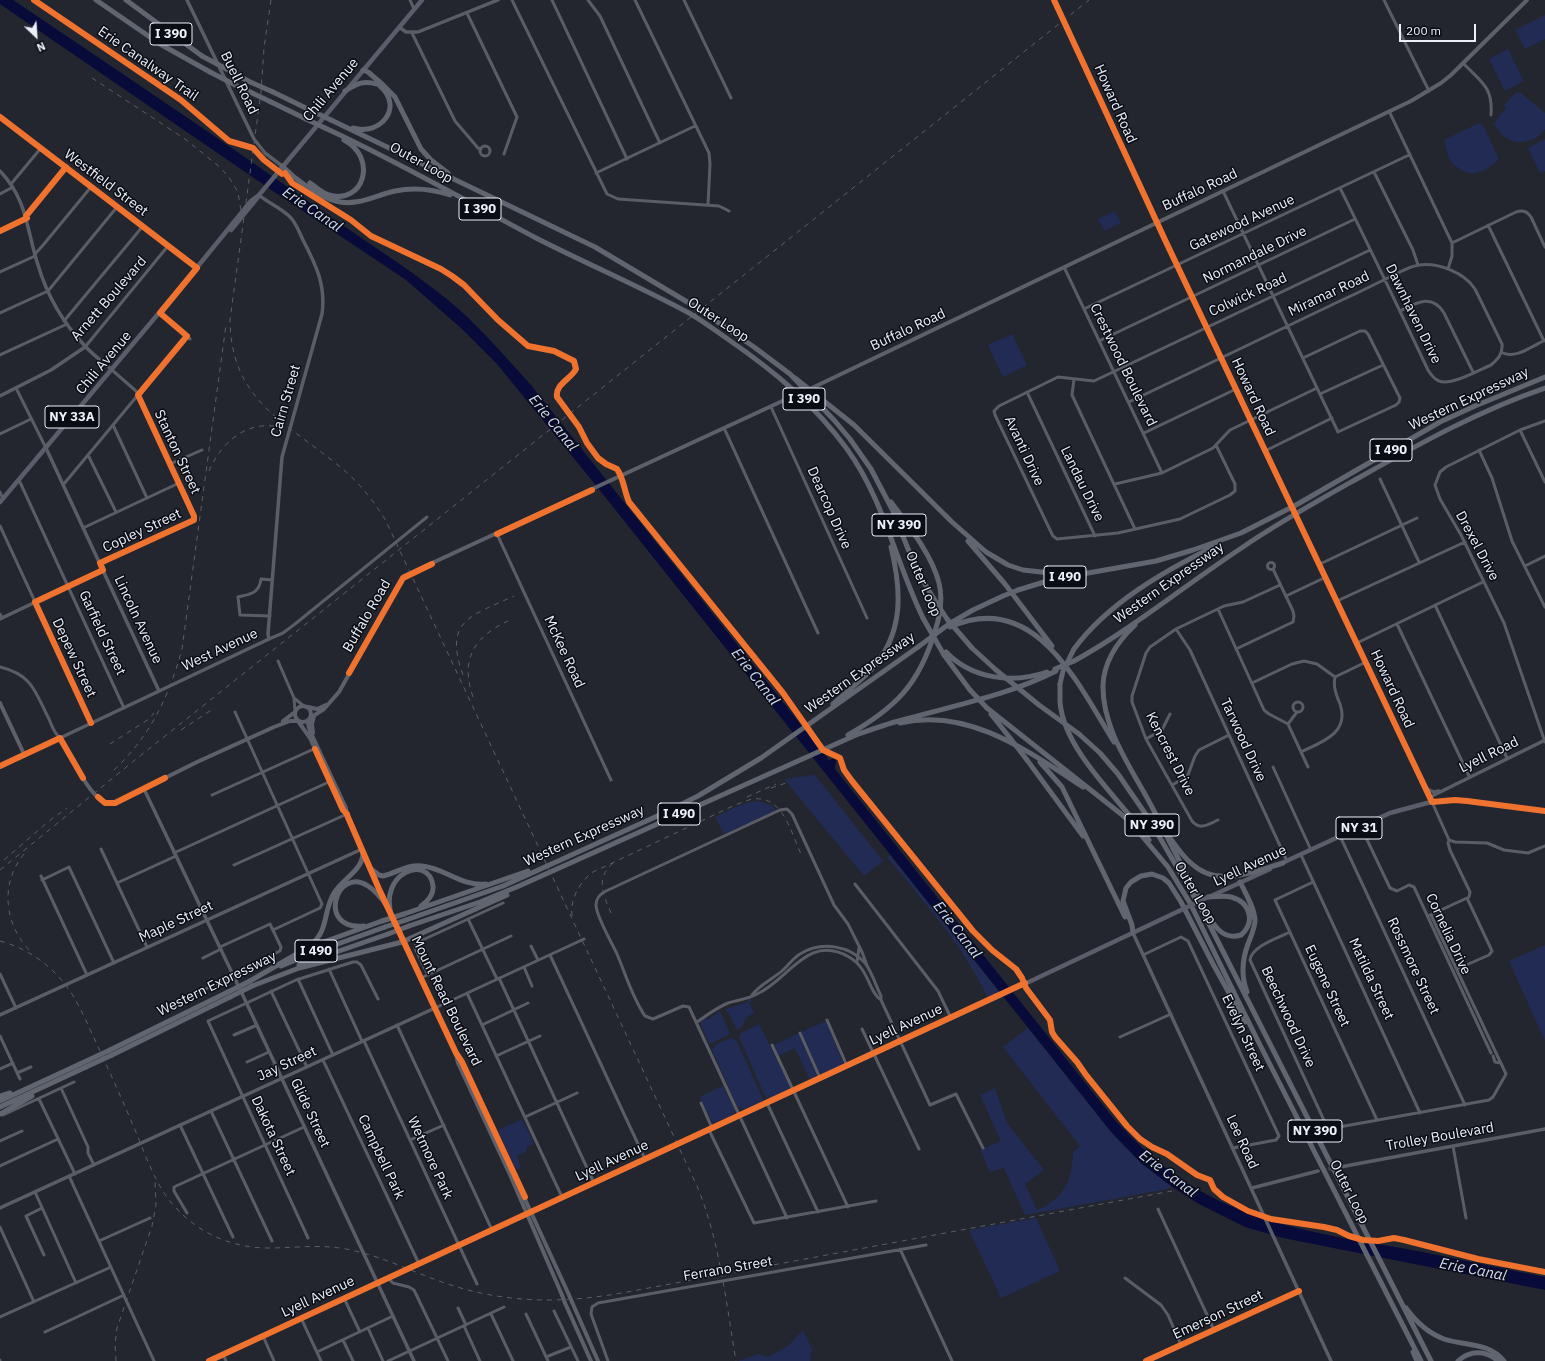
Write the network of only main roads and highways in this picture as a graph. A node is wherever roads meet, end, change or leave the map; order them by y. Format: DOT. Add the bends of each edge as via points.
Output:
graph roads {
  1 [pos="96,0"];
  2 [pos="126,0"];
  3 [pos="422,0"];
  4 [pos="1054,0"];
  5 [pos="1527,0"];
  6 [pos="363,70"];
  7 [pos="377,84"];
  8 [pos="345,91"];
  9 [pos="344,127"];
  10 [pos="325,128"];
  11 [pos="282,166"];
  12 [pos="473,188"];
  13 [pos="463,200"];
  14 [pos="1156,222"];
  15 [pos="790,374"];
  16 [pos="1545,377"];
  17 [pos="1545,388"];
  18 [pos="883,490"];
  19 [pos="2,500"];
  20 [pos="952,522"];
  21 [pos="887,528"];
  22 [pos="1241,533"];
  23 [pos="1113,568"];
  24 [pos="1154,609"];
  25 [pos="950,626"];
  26 [pos="1056,653"];
  27 [pos="945,654"];
  28 [pos="1056,670"];
  29 [pos="330,702"];
  30 [pos="0,703"];
  31 [pos="306,707"];
  32 [pos="987,708"];
  33 [pos="295,712"];
  34 [pos="312,717"];
  35 [pos="298,721"];
  36 [pos="812,723"];
  37 [pos="274,727"];
  38 [pos="864,732"];
  39 [pos="830,746"];
  40 [pos="316,748"];
  41 [pos="1024,749"];
  42 [pos="24,754"];
  43 [pos="1126,759"];
  44 [pos="0,766"];
  45 [pos="1432,802"];
  46 [pos="1109,804"];
  47 [pos="1545,811"];
  48 [pos="1160,824"];
  49 [pos="362,850"];
  50 [pos="1095,856"];
  51 [pos="558,861"];
  52 [pos="1285,862"];
  53 [pos="1168,867"];
  54 [pos="371,868"];
  55 [pos="557,869"];
  56 [pos="501,881"];
  57 [pos="1240,882"];
  58 [pos="1208,897"];
  59 [pos="387,906"];
  60 [pos="404,914"];
  61 [pos="392,917"];
  62 [pos="1210,919"];
  63 [pos="382,922"];
  64 [pos="1210,927"];
  65 [pos="1133,933"];
  66 [pos="404,941"];
  67 [pos="303,950"];
  68 [pos="251,983"];
  69 [pos="1262,1026"];
  70 [pos="1258,1041"];
  71 [pos="111,1052"];
  72 [pos="69,1075"];
  73 [pos="44,1081"];
  74 [pos="0,1096"];
  75 [pos="0,1101"];
  76 [pos="0,1107"];
  77 [pos="0,1115"];
  78 [pos="529,1213"];
  79 [pos="1393,1287"];
  80 [pos="1400,1319"];
  81 [pos="209,1361"];
  82 [pos="590,1361"];
  83 [pos="598,1361"];
  84 [pos="1417,1361"];
  85 [pos="1421,1361"];
  86 [pos="1431,1361"];
  87 [pos="1458,1361"];
  88 [pos="1498,1361"];
  89 [pos="1504,1361"];
  1 -- 10 [label="highway, Outer Loop / I 390, bridge" via="160,44 210,72"];
  2 -- 9 [label="highway, Outer Loop / I 390, bridge" via="202,56"];
  3 -- 6 [label="main road, Chili Avenue / NY 33A"];
  4 -- 14 [label="main road, Howard Road, bridge"];
  5 -- 14 [label="main road, Buffalo Road" via="1464,64 1429,91"];
  6 -- 7 [label="highway"];
  6 -- 8 [label="main road, Chili Avenue / NY 33A"];
  6 -- 12 [label="highway" via="395,97 417,141 431,160"];
  7 -- 8 [label="highway" via="361,82"];
  7 -- 9 [label="highway" via="389,100 389,110 385,119 367,130"];
  8 -- 11 [label="main road, Chili Avenue / NY 33A"];
  9 -- 12 [label="highway, Outer Loop / I 390"];
  10 -- 11 [label="highway" via="352,145 362,158 364,176 353,191 337,196 326,194"];
  10 -- 13 [label="highway, Outer Loop / I 390" via="387,158"];
  11 -- 13 [label="highway" via="319,194 336,202 359,202 396,191 416,189 436,191"];
  11 -- 19 [label="main road, Chili Avenue / NY 33A" via="235,226"];
  12 -- 15 [label="highway, Outer Loop / I 390" via="595,248 654,281 711,317"];
  13 -- 21 [label="highway, Outer Loop / I 390" via="689,314 745,351 804,399 834,432 866,480"];
  14 -- 29 [label="main road, Buffalo Road, bridge" via="791,398 403,578 340,689"];
  14 -- 45 [label="main road, Howard Road, bridge"];
  15 -- 18 [label="highway, Outer Loop / I 390" via="850,439"];
  15 -- 20 [label="highway" via="854,425"];
  16 -- 22 [label="highway, Western Expressway / I 490" via="1440,422 1296,505"];
  17 -- 24 [label="highway, Western Expressway / I 490" via="1433,436 1302,510 1238,549"];
  18 -- 39 [label="highway" via="917,539 936,573 941,595 938,620 924,661 903,694 872,721"];
  18 -- 64 [label="highway, Outer Loop / NY 390, bridge" via="916,569 947,619 972,648 996,670 1079,734 1118,774 1145,814"];
  20 -- 23 [label="highway" via="986,552 1008,565 1023,570 1058,574"];
  20 -- 26 [label="highway" via="1029,614"];
  21 -- 27 [label="highway, Outer Loop / I 390, bridge" via="910,591"];
  21 -- 36 [label="highway" via="897,576 898,612 893,636 870,670"];
  22 -- 23 [label="highway, Western Expressway / I 490" via="1156,561"];
  22 -- 53 [label="highway, bridge" via="1190,558 1142,586 1090,629 1074,649 1063,671 1060,684 1060,703 1075,746 1096,776 1139,825"];
  23 -- 25 [label="highway, Western Expressway / I 490, bridge" via="1054,579 1018,590 973,610"];
  24 -- 28 [label="highway, Western Expressway / I 490, bridge" via="1097,648"];
  24 -- 43 [label="highway" via="1120,640 1110,657 1103,683 1106,712"];
  25 -- 26 [label="highway" via="977,619 1005,620 1029,630"];
  25 -- 36 [label="highway, Western Expressway / I 490, bridge"];
  26 -- 43 [label="highway"];
  27 -- 28 [label="highway" via="965,667 987,676 1019,678"];
  27 -- 32 [label="highway, Outer Loop / NY 390, bridge" via="970,690"];
  28 -- 38 [label="highway, Western Expressway / I 490" via="1022,686"];
  29 -- 31 [label="main road" via="317,709"];
  29 -- 34 [label="main road, Buffalo Road"];
  30 -- 42 [label="main road"];
  31 -- 33 [label="main road"];
  31 -- 34 [label="main road" via="312,713"];
  32 -- 46 [label="highway, Outer Loop / NY 390"];
  32 -- 50 [label="highway, bridge" via="1080,830"];
  33 -- 35 [label="main road" via="294,717"];
  33 -- 37 [label="main road"];
  34 -- 35 [label="main road"];
  34 -- 40 [label="main road, Mount Read Boulevard"];
  35 -- 37 [label="main road" via="290,720"];
  35 -- 40 [label="main road, Mount Read Boulevard"];
  36 -- 51 [label="highway, Western Expressway / I 490" via="746,768 698,796"];
  37 -- 42 [label="main road, West Avenue" via="115,803 108,804 102,801 84,780 60,738"];
  38 -- 39 [label="highway, Western Expressway / I 490"];
  38 -- 41 [label="highway" via="910,721 944,720 970,725"];
  39 -- 55 [label="highway, Western Expressway / I 490"];
  40 -- 49 [label="main road, Mount Read Boulevard"];
  41 -- 46 [label="highway"];
  41 -- 50 [label="highway" via="1044,765 1062,787"];
  42 -- 44 [label="main road, West Avenue"];
  43 -- 48 [label="highway"];
  45 -- 47 [label="main road, NY 31" via="1461,800"];
  45 -- 52 [label="main road, Lyell Avenue / NY 31" via="1397,811"];
  46 -- 53 [label="highway, Outer Loop / NY 390" via="1131,823"];
  48 -- 52 [label="highway" via="1192,865 1213,876 1225,878 1243,875"];
  48 -- 62 [label="highway"];
  49 -- 54 [label="main road, Mount Read Boulevard"];
  49 -- 67 [label="highway" via="362,859 358,867 338,886 332,896 321,934 313,944"];
  50 -- 65 [label="highway"];
  51 -- 56 [label="highway"];
  51 -- 68 [label="highway, Western Expressway / I 490, bridge" via="494,889 305,956"];
  52 -- 57 [label="main road, Lyell Avenue / NY 31"];
  53 -- 70 [label="highway, Outer Loop / NY 390" via="1190,903"];
  54 -- 56 [label="highway" via="383,876 410,866 422,866 472,884"];
  54 -- 59 [label="main road, Mount Read Boulevard"];
  55 -- 66 [label="highway" via="516,891"];
  55 -- 68 [label="highway, Western Expressway / I 490, bridge" via="493,897"];
  56 -- 60 [label="highway"];
  57 -- 58 [label="main road, Lyell Avenue / NY 31"];
  57 -- 69 [label="highway" via="1255,920 1244,957 1243,975 1246,990"];
  58 -- 62 [label="highway" via="1233,897 1244,905 1250,917 1246,931 1235,937 1223,934"];
  58 -- 65 [label="main road, Lyell Avenue / NY 31, bridge"];
  59 -- 61 [label="main road, Mount Read Boulevard"];
  59 -- 63 [label="highway" via="371,888 360,883 345,886 336,898 337,914 346,924 361,926"];
  60 -- 61 [label="highway" via="425,904 432,895 432,881 421,871 406,872 394,883 390,899"];
  60 -- 63 [label="highway, bridge"];
  61 -- 66 [label="main road, Mount Read Boulevard"];
  62 -- 64 [label="highway"];
  63 -- 67 [label="highway"];
  64 -- 69 [label="highway, Outer Loop / NY 390"];
  65 -- 70 [label="highway" via="1123,901 1126,888 1141,876 1152,874 1163,878 1181,902 1224,985"];
  65 -- 78 [label="main road, Lyell Avenue / NY 31"];
  66 -- 68 [label="highway"];
  66 -- 78 [label="main road, Mount Read Boulevard" via="461,1060"];
  67 -- 68 [label="highway"];
  68 -- 71 [label="highway, Western Expressway / I 490, bridge"];
  69 -- 79 [label="highway, Outer Loop / NY 390"];
  70 -- 80 [label="highway, Outer Loop / NY 390"];
  71 -- 72 [label="highway, Western Expressway / I 490, bridge" via="86,1068"];
  71 -- 73 [label="highway, Western Expressway / I 490, bridge"];
  72 -- 76 [label="highway, Western Expressway / I 490"];
  72 -- 77 [label="highway"];
  73 -- 74 [label="highway"];
  73 -- 75 [label="highway, Western Expressway / I 490"];
  78 -- 81 [label="main road, Lyell Avenue / NY 31"];
  78 -- 82 [label="main road, Mount Read Boulevard, bridge"];
  78 -- 83 [label="main road, Mount Read Boulevard, bridge"];
  79 -- 86 [label="highway, Outer Loop / NY 390"];
  79 -- 89 [label="highway" via="1413,1317 1428,1331 1446,1339 1488,1348"];
  80 -- 84 [label="highway"];
  80 -- 85 [label="highway, Outer Loop / NY 390"];
  87 -- 88 [label="highway" via="1467,1355 1477,1353 1489,1355"];
}
